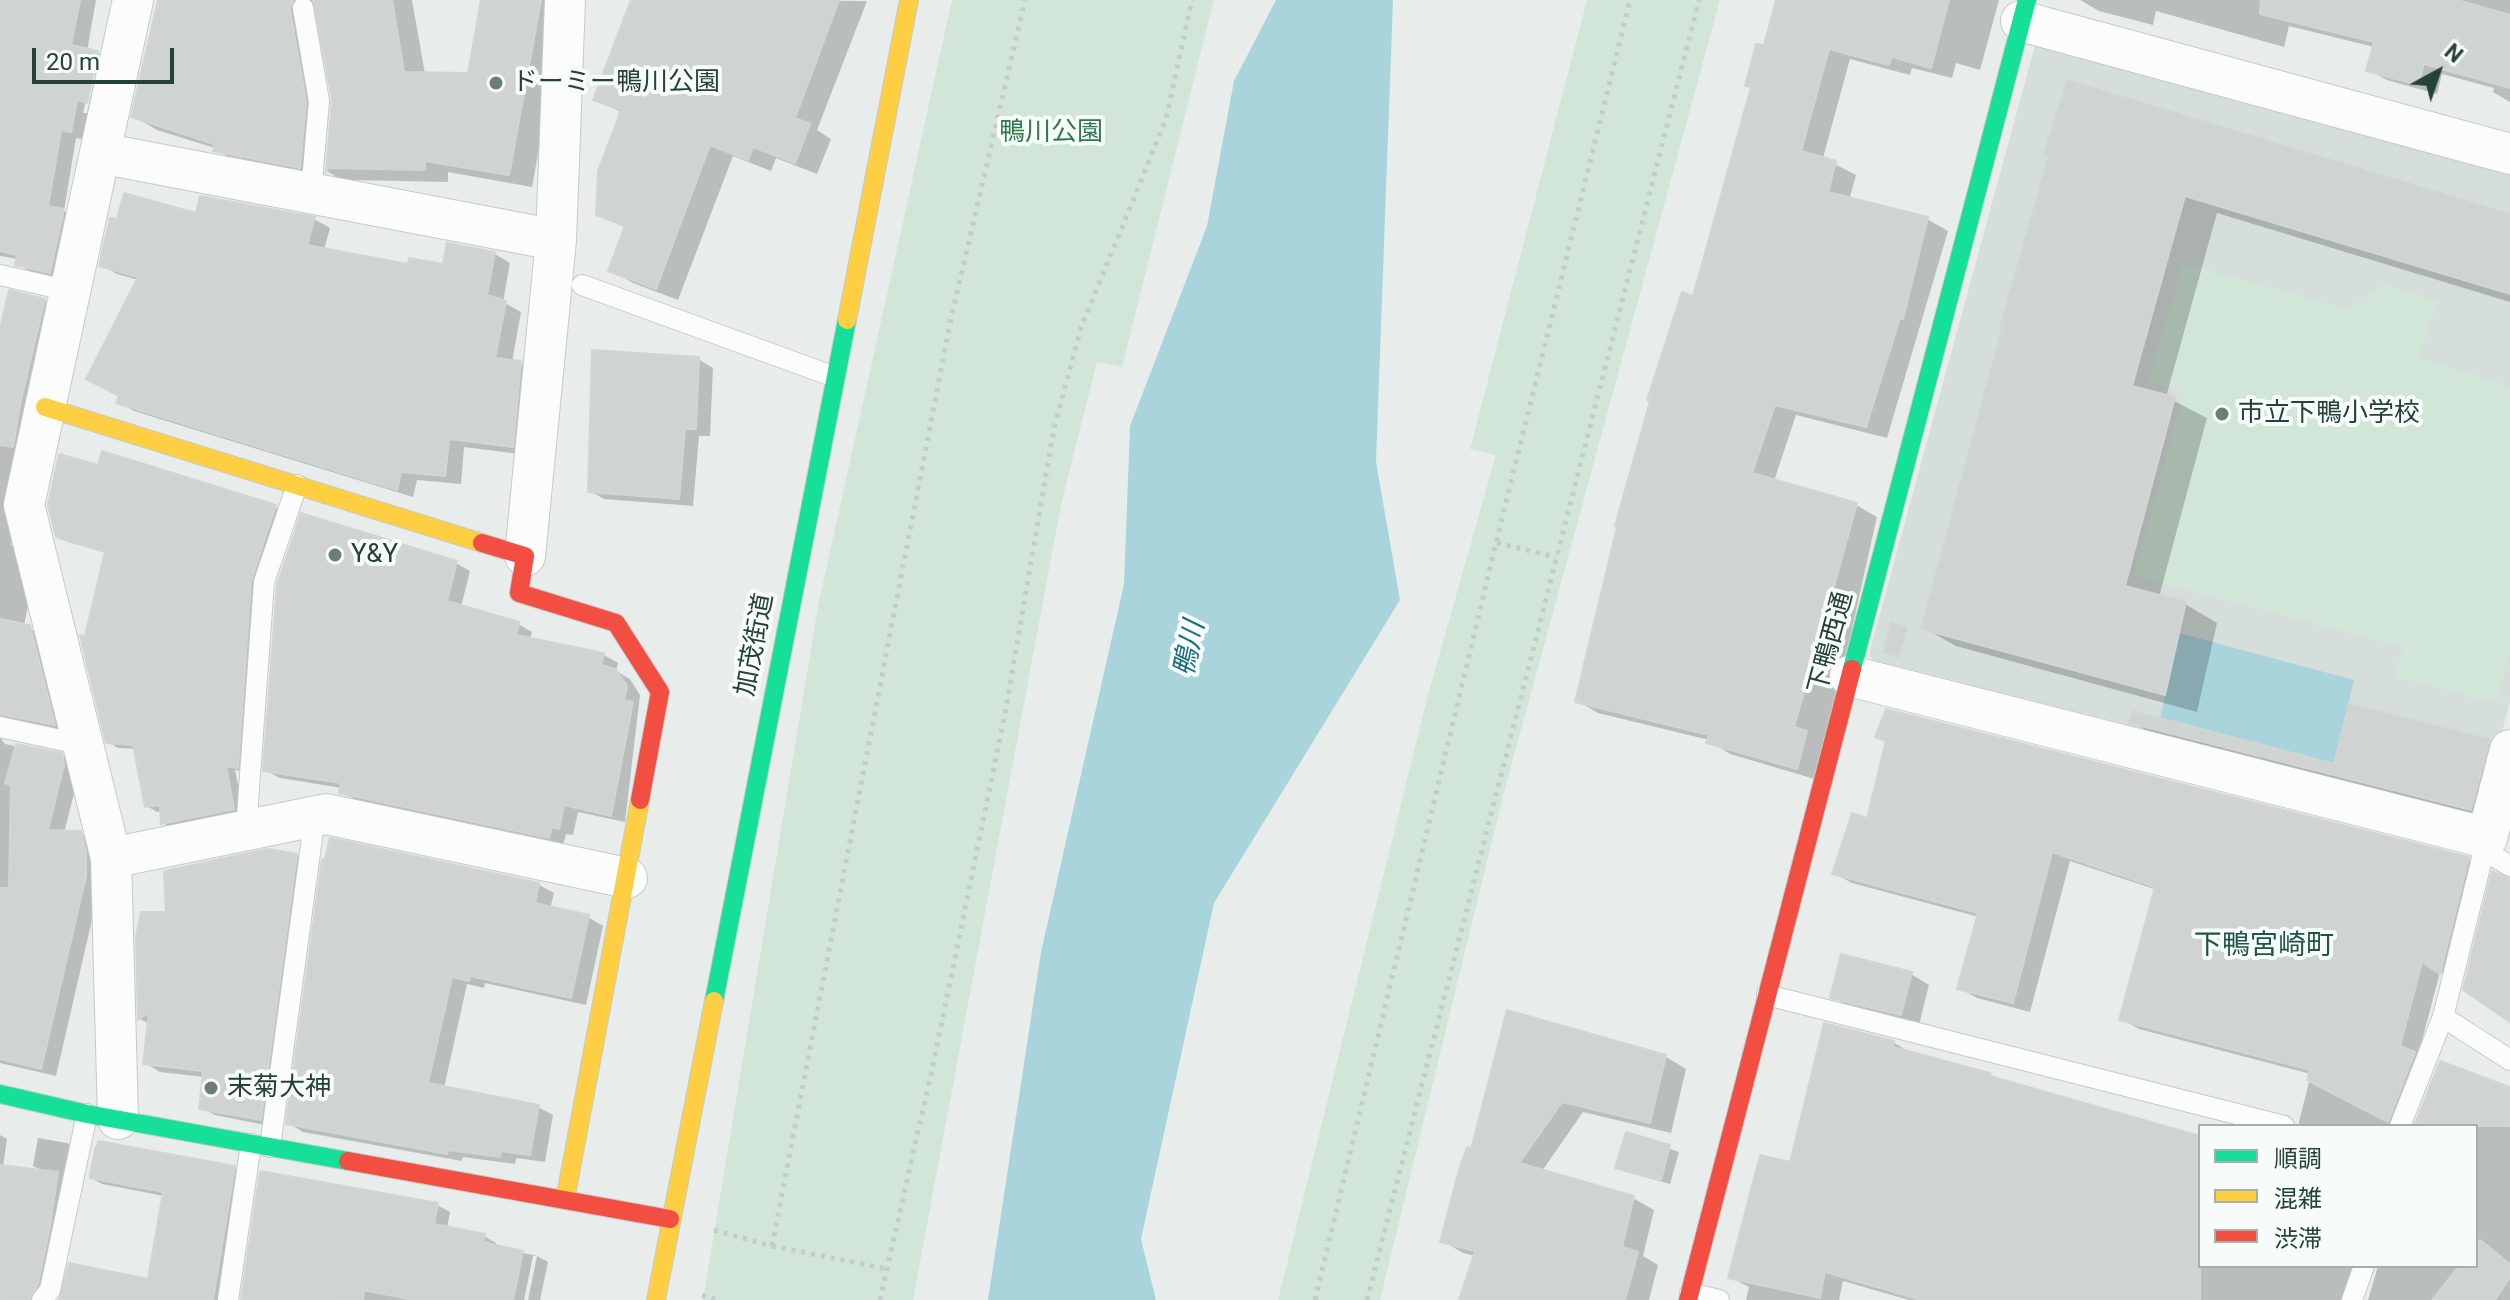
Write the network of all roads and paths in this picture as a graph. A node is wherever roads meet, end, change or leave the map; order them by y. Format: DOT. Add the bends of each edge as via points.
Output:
graph roads {
  1 [pos="133,0"];
  2 [pos="565,0"];
  3 [pos="909,0"];
  4 [pos="1025,0"];
  5 [pos="1192,0"];
  6 [pos="1630,0"];
  7 [pos="1699,0"];
  8 [pos="303,8"];
  9 [pos="2024,10"];
  10 [pos="100,153"];
  11 [pos="2510,154"];
  12 [pos="311,193"];
  13 [pos="556,240"];
  14 [pos="0,275"];
  15 [pos="582,285"];
  16 [pos="70,291"];
  17 [pos="835,377"];
  18 [pos="45,407"];
  19 [pos="297,485"];
  20 [pos="12,503"];
  21 [pos="1497,543"];
  22 [pos="525,556"];
  23 [pos="1556,557"];
  24 [pos="1850,676"];
  25 [pos="0,727"];
  26 [pos="84,745"];
  27 [pos="2510,750"];
  28 [pos="315,816"];
  29 [pos="246,830"];
  30 [pos="2494,851"];
  31 [pos="111,858"];
  32 [pos="627,878"];
  33 [pos="1767,995"];
  34 [pos="2443,1017"];
  35 [pos="2510,1060"];
  36 [pos="0,1094"];
  37 [pos="103,1117"];
  38 [pos="2276,1124"];
  39 [pos="2401,1124"];
  40 [pos="260,1145"];
  41 [pos="565,1200"];
  42 [pos="670,1219"];
  43 [pos="719,1232"];
  44 [pos="772,1246"];
  45 [pos="2363,1268"];
  46 [pos="888,1269"];
  47 [pos="1689,1296"];
  48 [pos="42,1300"];
  49 [pos="228,1300"];
  50 [pos="656,1300"];
  51 [pos="880,1300"];
  52 [pos="1315,1300"];
  53 [pos="1367,1300"];
  54 [pos="1719,1300"];
  55 [pos="2352,1300"];
  1 -- 10 [label="street"];
  2 -- 13 [label="street"];
  3 -- 17 [label="street, 加茂街道"];
  4 -- 44 [label="path" via="950,323"];
  5 -- 46 [label="path" via="1166,119 1081,328 1054,428 1005,714"];
  6 -- 21 [label="path"];
  7 -- 23 [label="path"];
  8 -- 12 [label="lane" via="319,101"];
  9 -- 11 [label="street"];
  9 -- 24 [label="street, 下鴨西通"];
  10 -- 12 [label="street"];
  10 -- 16 [label="street"];
  12 -- 13 [label="street"];
  13 -- 22 [label="street"];
  14 -- 16 [label="lane"];
  15 -- 17 [label="lane"];
  16 -- 18 [label="street"];
  17 -- 42 [label="street, 加茂街道"];
  18 -- 19 [label="street"];
  18 -- 20 [label="street"];
  19 -- 22 [label="street"];
  19 -- 29 [label="lane" via="264,582"];
  20 -- 26 [label="street"];
  21 -- 23 [label="path"];
  21 -- 52 [label="path"];
  22 -- 32 [label="street" via="519,593 616,623 660,692"];
  23 -- 53 [label="path"];
  24 -- 30 [label="street"];
  24 -- 33 [label="street, 下鴨西通"];
  25 -- 26 [label="lane"];
  26 -- 31 [label="street"];
  27 -- 30 [label="street"];
  28 -- 29 [label="street"];
  28 -- 32 [label="street" via="326,814"];
  28 -- 40 [label="lane"];
  29 -- 31 [label="street"];
  30 -- 34 [label="lane"];
  31 -- 37 [label="street"];
  32 -- 41 [label="street"];
  33 -- 38 [label="lane"];
  33 -- 47 [label="street, 下鴨西通"];
  34 -- 35 [label="lane"];
  34 -- 39 [label="lane"];
  36 -- 37 [label="street"];
  37 -- 40 [label="street"];
  37 -- 48 [label="lane" via="50,1290"];
  40 -- 41 [label="street"];
  40 -- 49 [label="lane"];
  41 -- 42 [label="street"];
  42 -- 50 [label="street, 加茂街道"];
  43 -- 44 [label="path"];
  44 -- 46 [label="path"];
  45 -- 55 [label="lane"];
  46 -- 51 [label="path"];
  47 -- 54 [label="lane"];
}
